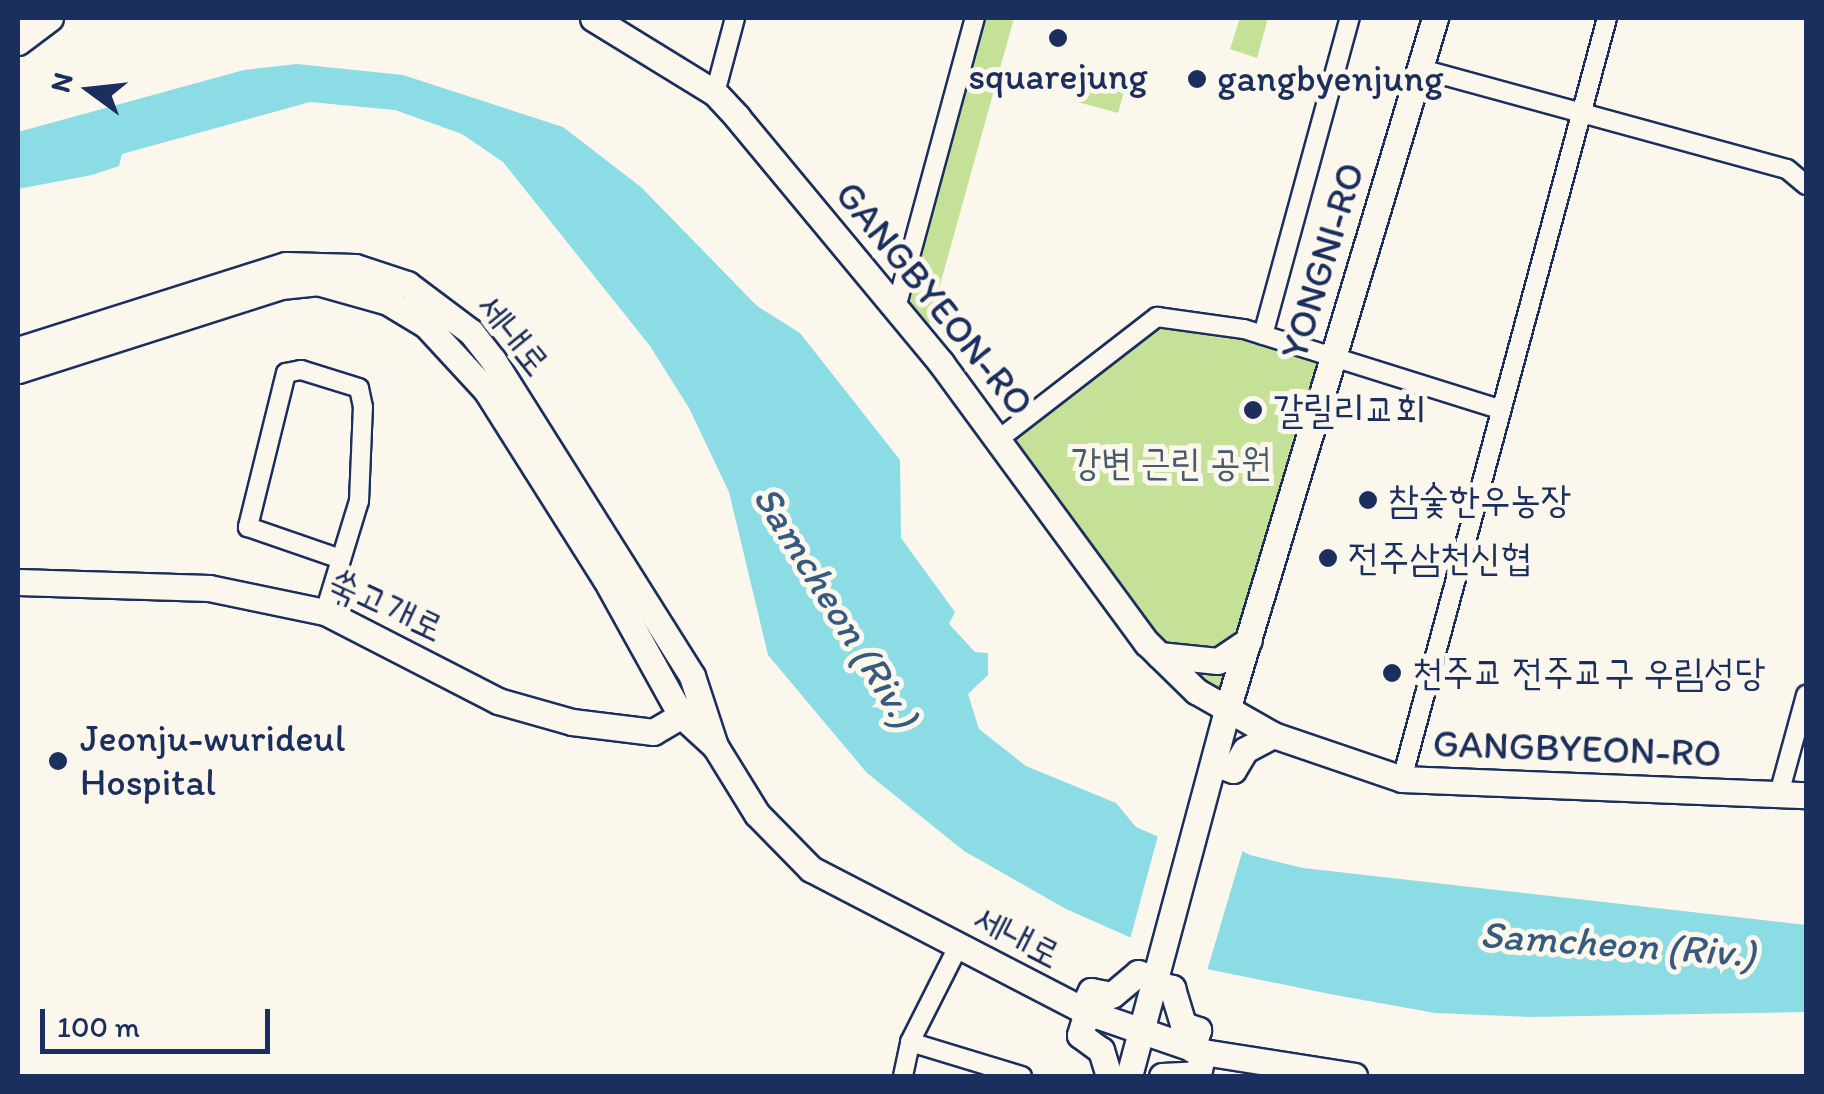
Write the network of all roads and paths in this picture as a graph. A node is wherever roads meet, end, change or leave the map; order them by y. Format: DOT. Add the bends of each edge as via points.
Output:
graph roads {
  1 [pos="50,18"];
  2 [pos="593,18"];
  3 [pos="735,18"];
  4 [pos="975,18"];
  5 [pos="1350,18"];
  6 [pos="1435,18"];
  7 [pos="1608,18"];
  8 [pos="18,42"];
  9 [pos="1421,69"];
  10 [pos="715,92"];
  11 [pos="1581,113"];
  12 [pos="1806,185"];
  13 [pos="896,308"];
  14 [pos="1263,334"];
  15 [pos="18,350"];
  16 [pos="1334,357"];
  17 [pos="18,370"];
  18 [pos="1499,409"];
  19 [pos="999,439"];
  20 [pos="341,560"];
  21 [pos="18,582"];
  22 [pos="325,612"];
  23 [pos="1249,640"];
  24 [pos="1158,655"];
  25 [pos="1806,695"];
  26 [pos="705,701"];
  27 [pos="1226,714"];
  28 [pos="681,716"];
  29 [pos="1271,739"];
  30 [pos="714,746"];
  31 [pos="1216,764"];
  32 [pos="1402,778"];
  33 [pos="1779,794"];
  34 [pos="1806,795"];
  35 [pos="957,949"];
  36 [pos="1156,989"];
  37 [pos="1084,1011"];
  38 [pos="1145,1032"];
  39 [pos="910,1042"];
  40 [pos="1197,1050"];
  41 [pos="903,1076"];
  42 [pos="1022,1076"];
  43 [pos="1109,1076"];
  44 [pos="1130,1076"];
  45 [pos="1162,1076"];
  46 [pos="1354,1076"];
  1 -- 8 [label="street"];
  2 -- 10 [label="street, GANGBYEON-RO"];
  3 -- 10 [label="street"];
  4 -- 13 [label="street"];
  5 -- 14 [label="street, YONGNI-RO"];
  6 -- 9 [label="street, YONGNI-RO"];
  7 -- 11 [label="street"];
  9 -- 11 [label="street"];
  9 -- 16 [label="street, YONGNI-RO"];
  10 -- 13 [label="street, GANGBYEON-RO"];
  11 -- 12 [label="street" via="1786,169"];
  11 -- 18 [label="street"];
  13 -- 19 [label="street, GANGBYEON-RO"];
  14 -- 16 [label="street"];
  14 -- 19 [label="street" via="1157,317"];
  15 -- 26 [label="street, 세내로" via="286,264 355,267 408,284 471,332 493,360"];
  16 -- 18 [label="street"];
  16 -- 23 [label="street, YONGNI-RO"];
  17 -- 28 [label="street, 세내로" via="281,286 317,282 388,302 426,324 486,390"];
  18 -- 32 [label="street"];
  19 -- 24 [label="street, GANGBYEON-RO"];
  20 -- 20 [label="street" via="359,500 359,388 301,370 286,373 248,527"];
  20 -- 22 [label="street"];
  21 -- 22 [label="street, 쑥고개로" via="209,588"];
  22 -- 28 [label="street, 쑥고개로" via="498,701 572,722 653,732"];
  23 -- 24 [label="street" via="1218,661"];
  23 -- 27 [label="street, YONGNI-RO"];
  24 -- 27 [label="street, GANGBYEON-RO"];
  25 -- 33 [label="street"];
  26 -- 28 [label="street, 쑥고개로"];
  26 -- 30 [label="street, 세내로"];
  27 -- 29 [label="street, GANGBYEON-RO"];
  27 -- 31 [label="street, YONGNI-RO"];
  28 -- 30 [label="street, 세내로"];
  29 -- 31 [label="street" via="1245,750 1234,770"];
  29 -- 32 [label="street, GANGBYEON-RO"];
  30 -- 35 [label="street, 세내로" via="757,814 811,869"];
  31 -- 36 [label="street, YONGNI-RO"];
  32 -- 33 [label="street, GANGBYEON-RO"];
  33 -- 34 [label="street, GANGBYEON-RO"];
  35 -- 37 [label="street, 세내로"];
  35 -- 39 [label="street"];
  36 -- 37 [label="street" via="1138,972 1120,991 1091,991"];
  36 -- 38 [label="street, YONGNI-RO"];
  36 -- 40 [label="street" via="1172,988 1184,1026 1198,1030"];
  37 -- 38 [label="street, 세내로"];
  37 -- 43 [label="street" via="1080,1036 1100,1050"];
  38 -- 40 [label="street, 세내로"];
  38 -- 44 [label="street, YONGNI-RO"];
  39 -- 41 [label="street"];
  39 -- 42 [label="street"];
  40 -- 45 [label="street" via="1198,1074"];
  40 -- 46 [label="street, 세내로"];
}
